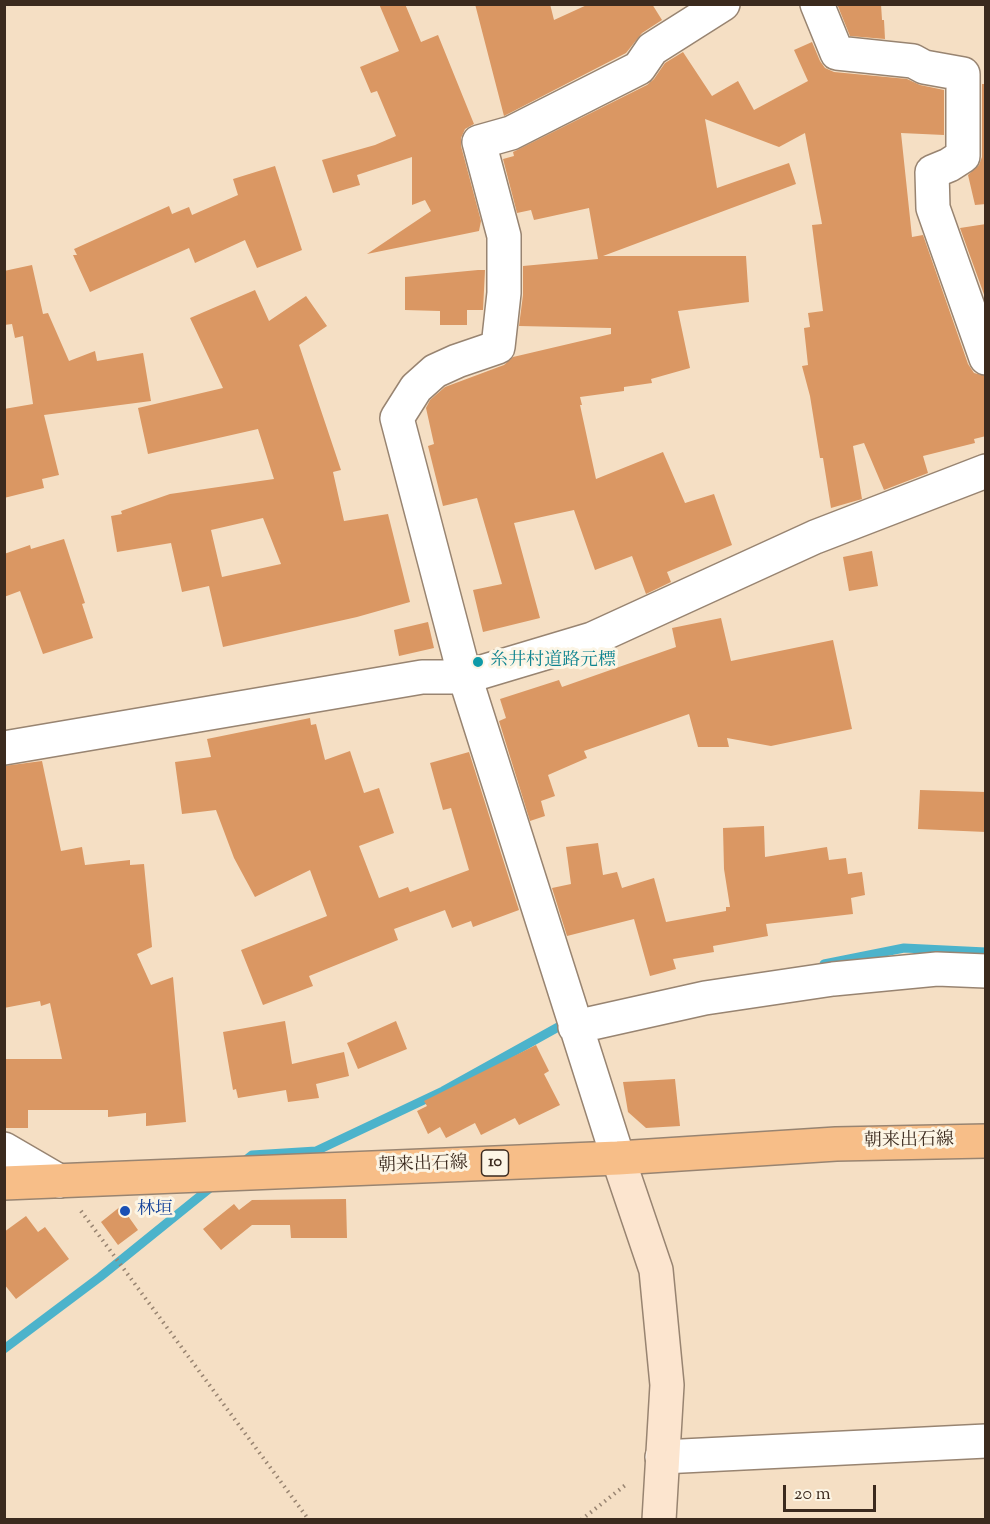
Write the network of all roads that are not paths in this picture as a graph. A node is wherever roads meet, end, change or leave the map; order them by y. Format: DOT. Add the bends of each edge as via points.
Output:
graph roads {
  1 [pos="723,4"];
  2 [pos="818,4"];
  3 [pos="986,358"];
  4 [pos="986,471"];
  5 [pos="465,677"];
  6 [pos="4,748"];
  7 [pos="986,971"];
  8 [pos="575,1027"];
  9 [pos="986,1141"];
  10 [pos="4,1149"];
  11 [pos="618,1158"];
  12 [pos="59,1181"];
  13 [pos="4,1184"];
  14 [pos="986,1441"];
  15 [pos="662,1457"];
  16 [pos="659,1520"];
  1 -- 5 [label="street" via="652,49 639,68 511,133 479,142 504,236 504,293 498,347 435,371 416,388 397,418"];
  2 -- 3 [label="street" via="837,53 913,61 924,67 963,74 963,156 932,172 933,208"];
  4 -- 5 [label="street" via="815,537 592,639"];
  5 -- 6 [label="street" via="422,677"];
  5 -- 8 [label="street"];
  7 -- 8 [label="street" via="937,969 833,979 705,998"];
  8 -- 11 [label="street"];
  9 -- 11 [label="main road, 朝来出石線 / 10" via="836,1144"];
  10 -- 12 [label="street"];
  11 -- 12 [label="main road, 朝来出石線 / 10"];
  11 -- 15 [label="street" via="656,1270 667,1385"];
  12 -- 13 [label="main road, 朝来出石線 / 10"];
  14 -- 15 [label="street"];
  15 -- 16 [label="street"];
}
